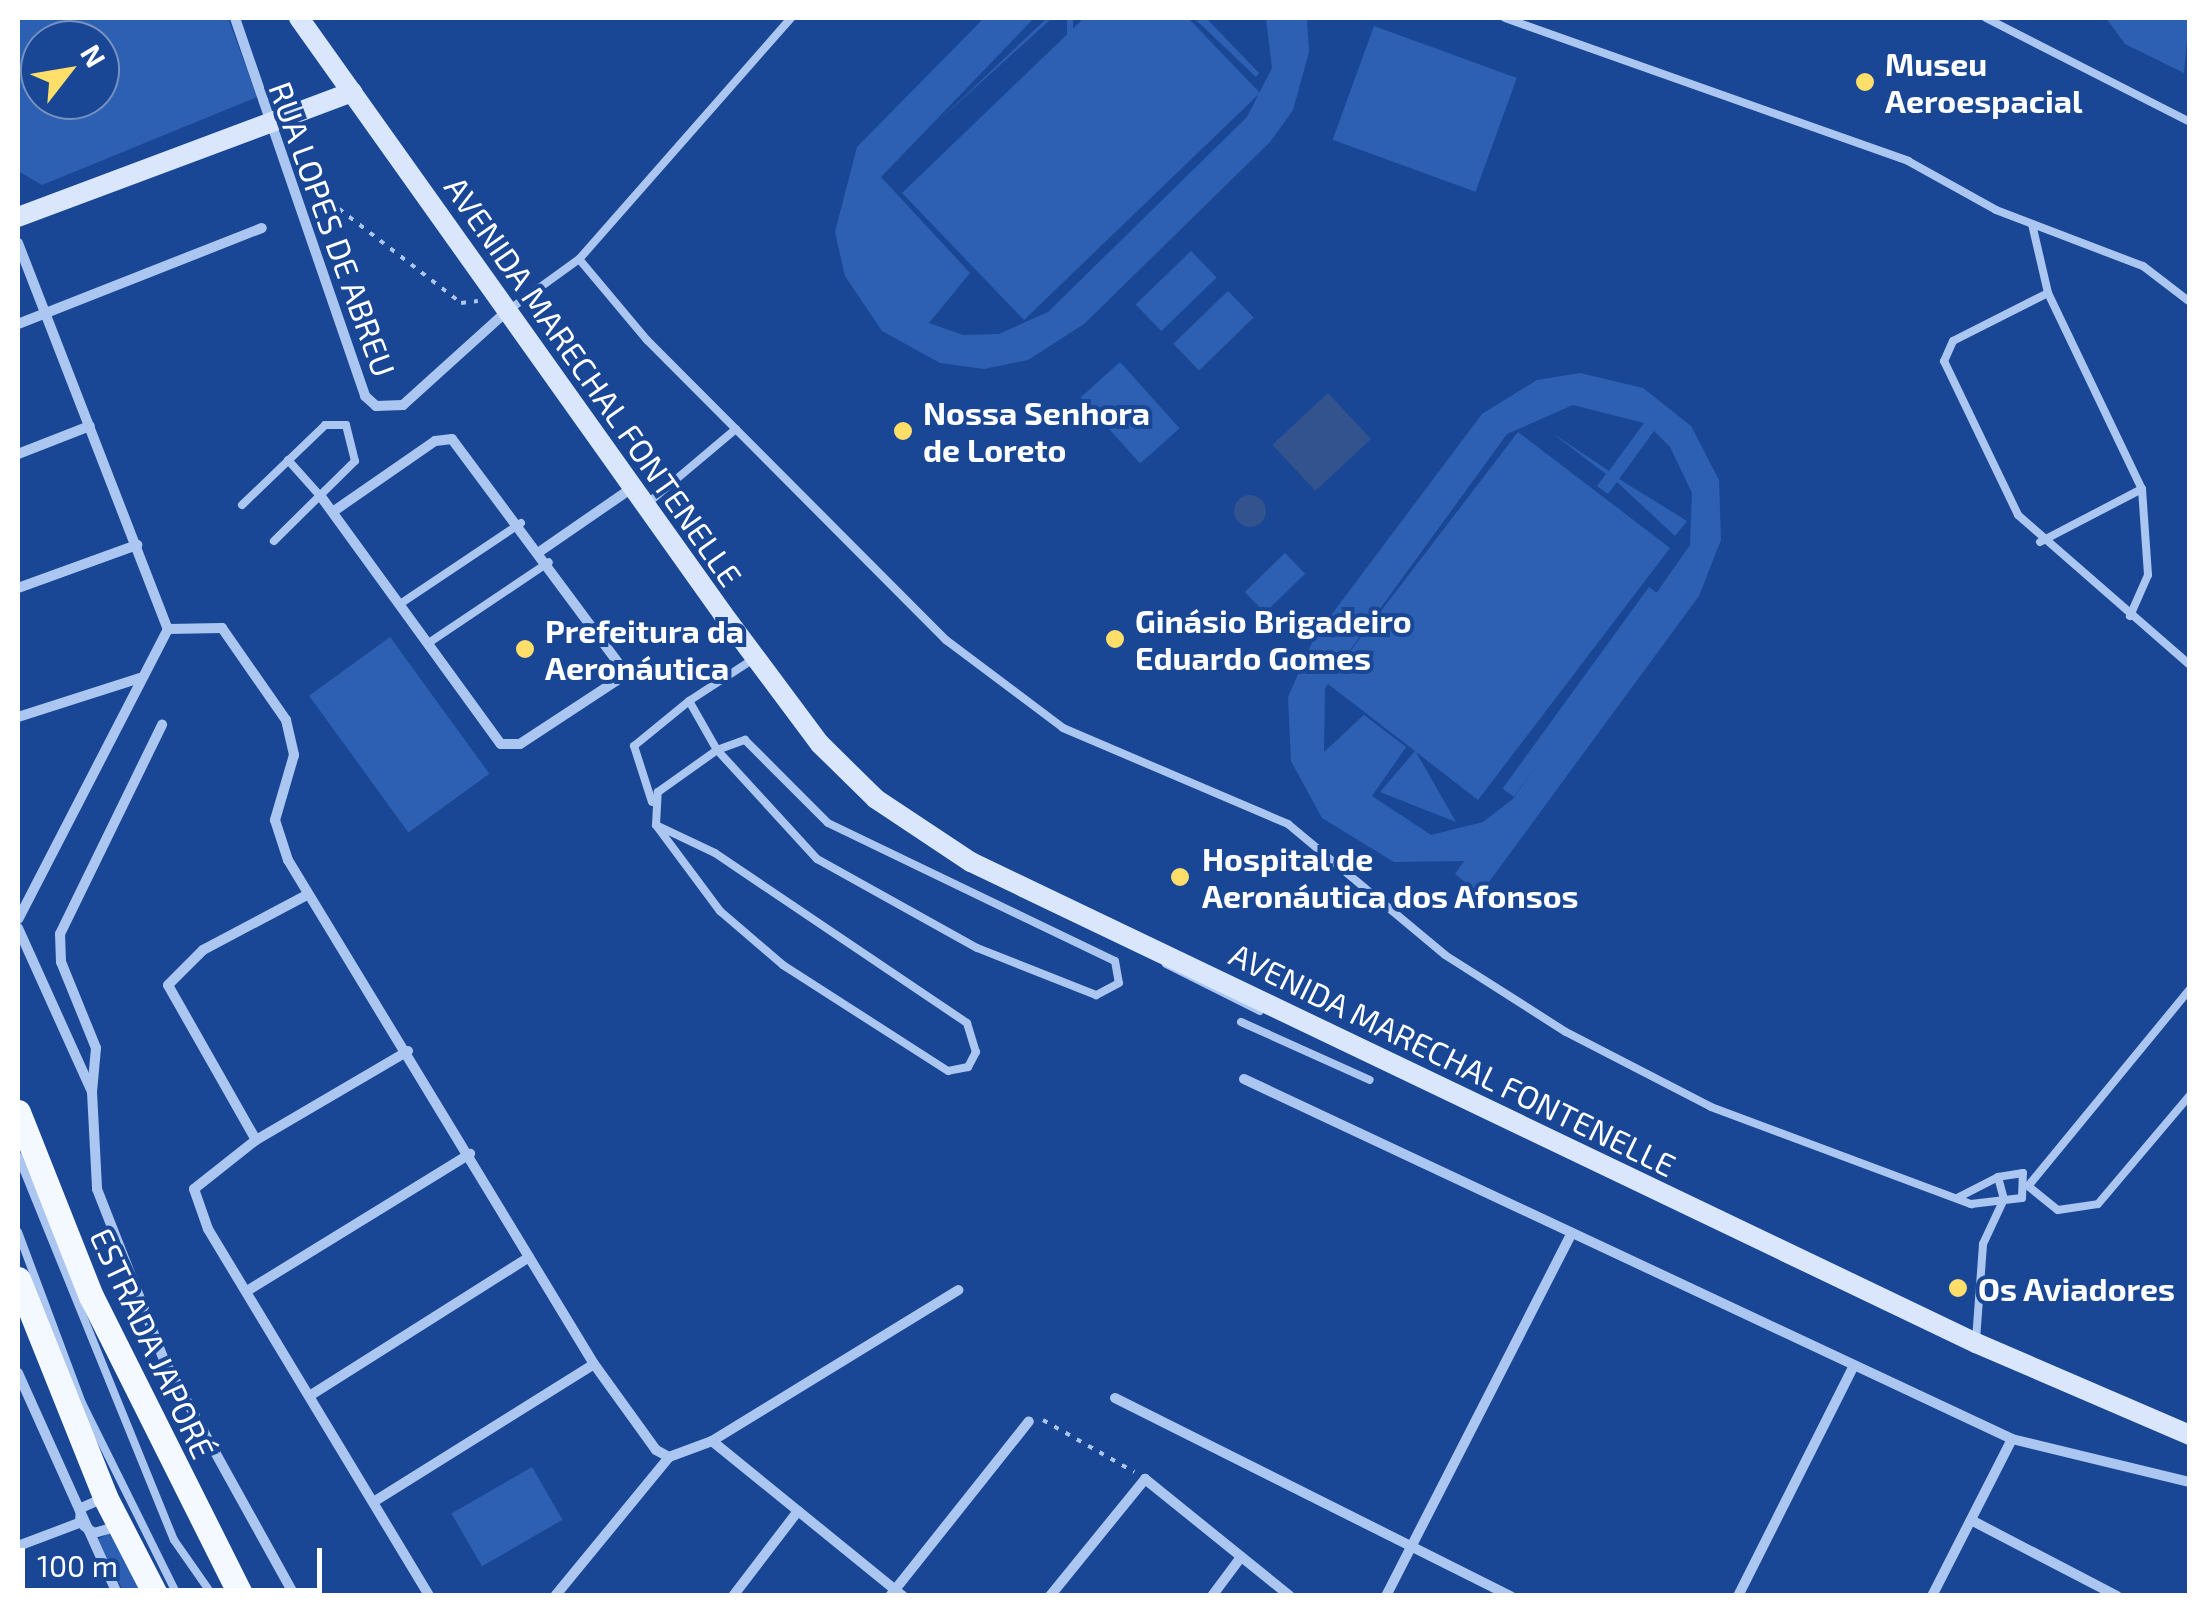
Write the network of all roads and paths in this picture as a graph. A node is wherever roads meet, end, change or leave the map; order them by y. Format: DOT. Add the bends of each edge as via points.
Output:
graph roads {
  1 [pos="235,18"];
  2 [pos="299,18"];
  3 [pos="791,18"];
  4 [pos="1505,18"];
  5 [pos="1986,18"];
  6 [pos="352,92"];
  7 [pos="265,122"];
  8 [pos="2190,122"];
  9 [pos="281,166"];
  10 [pos="18,217"];
  11 [pos="2032,224"];
  12 [pos="262,228"];
  13 [pos="18,243"];
  14 [pos="579,259"];
  15 [pos="2048,293"];
  16 [pos="2190,302"];
  17 [pos="502,303"];
  18 [pos="46,313"];
  19 [pos="18,324"];
  20 [pos="90,426"];
  21 [pos="736,429"];
  22 [pos="18,454"];
  23 [pos="288,460"];
  24 [pos="633,487"];
  25 [pos="2142,489"];
  26 [pos="322,498"];
  27 [pos="242,505"];
  28 [pos="645,505"];
  29 [pos="334,511"];
  30 [pos="520,522"];
  31 [pos="274,541"];
  32 [pos="2040,542"];
  33 [pos="137,546"];
  34 [pos="542,550"];
  35 [pos="550,562"];
  36 [pos="18,588"];
  37 [pos="403,602"];
  38 [pos="2130,616"];
  39 [pos="168,630"];
  40 [pos="430,642"];
  41 [pos="756,658"];
  42 [pos="2190,665"];
  43 [pos="140,678"];
  44 [pos="689,701"];
  45 [pos="18,717"];
  46 [pos="162,726"];
  47 [pos="718,750"];
  48 [pos="652,802"];
  49 [pos="656,825"];
  50 [pos="306,894"];
  51 [pos="18,919"];
  52 [pos="18,928"];
  53 [pos="2188,994"];
  54 [pos="1270,1010"];
  55 [pos="1241,1022"];
  56 [pos="1257,1028"];
  57 [pos="408,1050"];
  58 [pos="1244,1079"];
  59 [pos="1370,1080"];
  60 [pos="92,1092"];
  61 [pos="2190,1096"];
  62 [pos="18,1112"];
  63 [pos="256,1140"];
  64 [pos="470,1154"];
  65 [pos="18,1156"];
  66 [pos="1998,1176"];
  67 [pos="2028,1186"];
  68 [pos="1955,1198"];
  69 [pos="2004,1199"];
  70 [pos="18,1232"];
  71 [pos="1569,1238"];
  72 [pos="529,1257"];
  73 [pos="18,1279"];
  74 [pos="958,1290"];
  75 [pos="247,1291"];
  76 [pos="1976,1343"];
  77 [pos="594,1364"];
  78 [pos="1854,1367"];
  79 [pos="18,1373"];
  80 [pos="312,1396"];
  81 [pos="1115,1398"];
  82 [pos="1030,1421"];
  83 [pos="2190,1436"];
  84 [pos="2012,1439"];
  85 [pos="712,1442"];
  86 [pos="669,1457"];
  87 [pos="1144,1480"];
  88 [pos="2190,1482"];
  89 [pos="105,1497"];
  90 [pos="375,1502"];
  91 [pos="798,1510"];
  92 [pos="1972,1520"];
  93 [pos="80,1523"];
  94 [pos="118,1526"];
  95 [pos="18,1546"];
  96 [pos="1410,1548"];
  97 [pos="1241,1557"];
  98 [pos="896,1593"];
  99 [pos="118,1596"];
  100 [pos="156,1596"];
  101 [pos="178,1596"];
  102 [pos="213,1596"];
  103 [pos="241,1596"];
  104 [pos="296,1596"];
  105 [pos="429,1596"];
  106 [pos="555,1596"];
  107 [pos="732,1596"];
  108 [pos="1050,1596"];
  109 [pos="1212,1596"];
  110 [pos="1290,1596"];
  111 [pos="1386,1596"];
  112 [pos="1511,1596"];
  113 [pos="1738,1596"];
  114 [pos="1932,1596"];
  115 [pos="2116,1596"];
  1 -- 7 [label="street, RUA LOPES DE ABREU"];
  2 -- 6 [label="main road, AVENIDA MARECHAL FONTENELLE"];
  3 -- 14 [label="lane"];
  4 -- 11 [label="lane" via="1908,161"];
  5 -- 8 [label="lane"];
  6 -- 7 [label="main road"];
  6 -- 17 [label="main road, AVENIDA MARECHAL FONTENELLE"];
  7 -- 9 [label="street, RUA LOPES DE ABREU"];
  7 -- 10 [label="main road"];
  9 -- 17 [label="path" via="461,303"];
  9 -- 17 [label="street, RUA LOPES DE ABREU" via="376,406 417,397"];
  11 -- 15 [label="lane"];
  11 -- 16 [label="lane" via="2143,266"];
  12 -- 18 [label="street"];
  13 -- 18 [label="street"];
  14 -- 17 [label="lane"];
  14 -- 21 [label="lane"];
  15 -- 25 [label="lane"];
  15 -- 32 [label="lane" via="1953,342 1944,361"];
  17 -- 24 [label="main road, AVENIDA MARECHAL FONTENELLE"];
  18 -- 19 [label="street"];
  18 -- 20 [label="street"];
  20 -- 22 [label="street"];
  20 -- 33 [label="street"];
  21 -- 28 [label="lane"];
  21 -- 68 [label="lane" via="958,651 1063,728 1288,824 1445,954 1566,1032 1711,1107"];
  23 -- 26 [label="lane"];
  23 -- 26 [label="lane" via="325,425 346,425 359,456"];
  23 -- 27 [label="lane"];
  24 -- 28 [label="main road, AVENIDA MARECHAL FONTENELLE"];
  24 -- 34 [label="street"];
  25 -- 32 [label="lane"];
  25 -- 38 [label="lane" via="2148,575"];
  26 -- 29 [label="street"];
  26 -- 31 [label="lane"];
  28 -- 41 [label="main road, AVENIDA MARECHAL FONTENELLE"];
  29 -- 30 [label="street" via="445,437"];
  29 -- 37 [label="street"];
  30 -- 34 [label="street"];
  30 -- 37 [label="lane"];
  32 -- 38 [label="lane"];
  33 -- 36 [label="street"];
  33 -- 39 [label="street"];
  34 -- 35 [label="street"];
  35 -- 40 [label="lane"];
  35 -- 40 [label="street" via="618,664 616,682 509,748"];
  37 -- 40 [label="street"];
  38 -- 42 [label="lane"];
  39 -- 43 [label="street"];
  39 -- 50 [label="street" via="222,628 286,720 294,754 275,820"];
  41 -- 44 [label="lane"];
  41 -- 54 [label="main road, AVENIDA MARECHAL FONTENELLE" via="820,744 924,835"];
  43 -- 45 [label="street"];
  43 -- 51 [label="street"];
  44 -- 47 [label="lane"];
  44 -- 48 [label="lane" via="634,746"];
  46 -- 60 [label="street" via="60,934 61,962 96,1048"];
  47 -- 47 [label="lane" via="844,878 1096,995 1119,983 1115,962 828,823 745,740"];
  47 -- 48 [label="lane"];
  48 -- 49 [label="lane"];
  49 -- 49 [label="lane" via="720,912 783,965 910,1053 948,1071 968,1067 978,1038 967,1023 715,853"];
  50 -- 57 [label="street"];
  50 -- 63 [label="street" via="202,950 168,985"];
  52 -- 60 [label="street"];
  53 -- 67 [label="lane"];
  54 -- 56 [label="lane"];
  54 -- 76 [label="main road, AVENIDA MARECHAL FONTENELLE"];
  55 -- 56 [label="lane"];
  56 -- 59 [label="lane"];
  57 -- 63 [label="street"];
  57 -- 64 [label="street"];
  58 -- 71 [label="street"];
  60 -- 104 [label="street" via="97,1189 164,1360"];
  61 -- 67 [label="lane" via="2098,1204 2058,1210"];
  62 -- 103 [label="main road, ESTRADA JAPORÉ" via="91,1296"];
  63 -- 75 [label="street" via="194,1189"];
  64 -- 72 [label="street"];
  64 -- 75 [label="street"];
  65 -- 102 [label="lane" via="174,1540"];
  66 -- 67 [label="lane" via="2017,1169"];
  66 -- 68 [label="lane"];
  66 -- 69 [label="lane"];
  67 -- 69 [label="lane" via="2016,1201"];
  68 -- 69 [label="lane"];
  69 -- 76 [label="lane" via="1983,1244"];
  70 -- 101 [label="lane" via="82,1402"];
  71 -- 78 [label="street"];
  71 -- 96 [label="street"];
  72 -- 77 [label="street"];
  72 -- 80 [label="street"];
  73 -- 89 [label="main road"];
  74 -- 85 [label="street"];
  75 -- 80 [label="street"];
  76 -- 83 [label="main road, AVENIDA MARECHAL FONTENELLE"];
  77 -- 86 [label="street" via="648,1442"];
  77 -- 90 [label="street"];
  78 -- 84 [label="street"];
  78 -- 113 [label="street"];
  79 -- 93 [label="street"];
  80 -- 90 [label="street"];
  81 -- 96 [label="street"];
  82 -- 87 [label="path" via="1052,1423"];
  82 -- 98 [label="street"];
  84 -- 88 [label="street"];
  84 -- 92 [label="street"];
  85 -- 86 [label="street"];
  85 -- 91 [label="street"];
  86 -- 106 [label="street"];
  87 -- 97 [label="street"];
  87 -- 108 [label="street"];
  89 -- 93 [label="street" via="81,1508"];
  89 -- 94 [label="main road"];
  90 -- 105 [label="street"];
  91 -- 98 [label="street"];
  91 -- 107 [label="street"];
  92 -- 114 [label="street"];
  92 -- 115 [label="street"];
  93 -- 94 [label="street" via="94,1533"];
  93 -- 95 [label="street"];
  93 -- 99 [label="street"];
  94 -- 100 [label="main road"];
  96 -- 111 [label="street"];
  96 -- 112 [label="street"];
  97 -- 109 [label="street"];
  97 -- 110 [label="street"];
}
